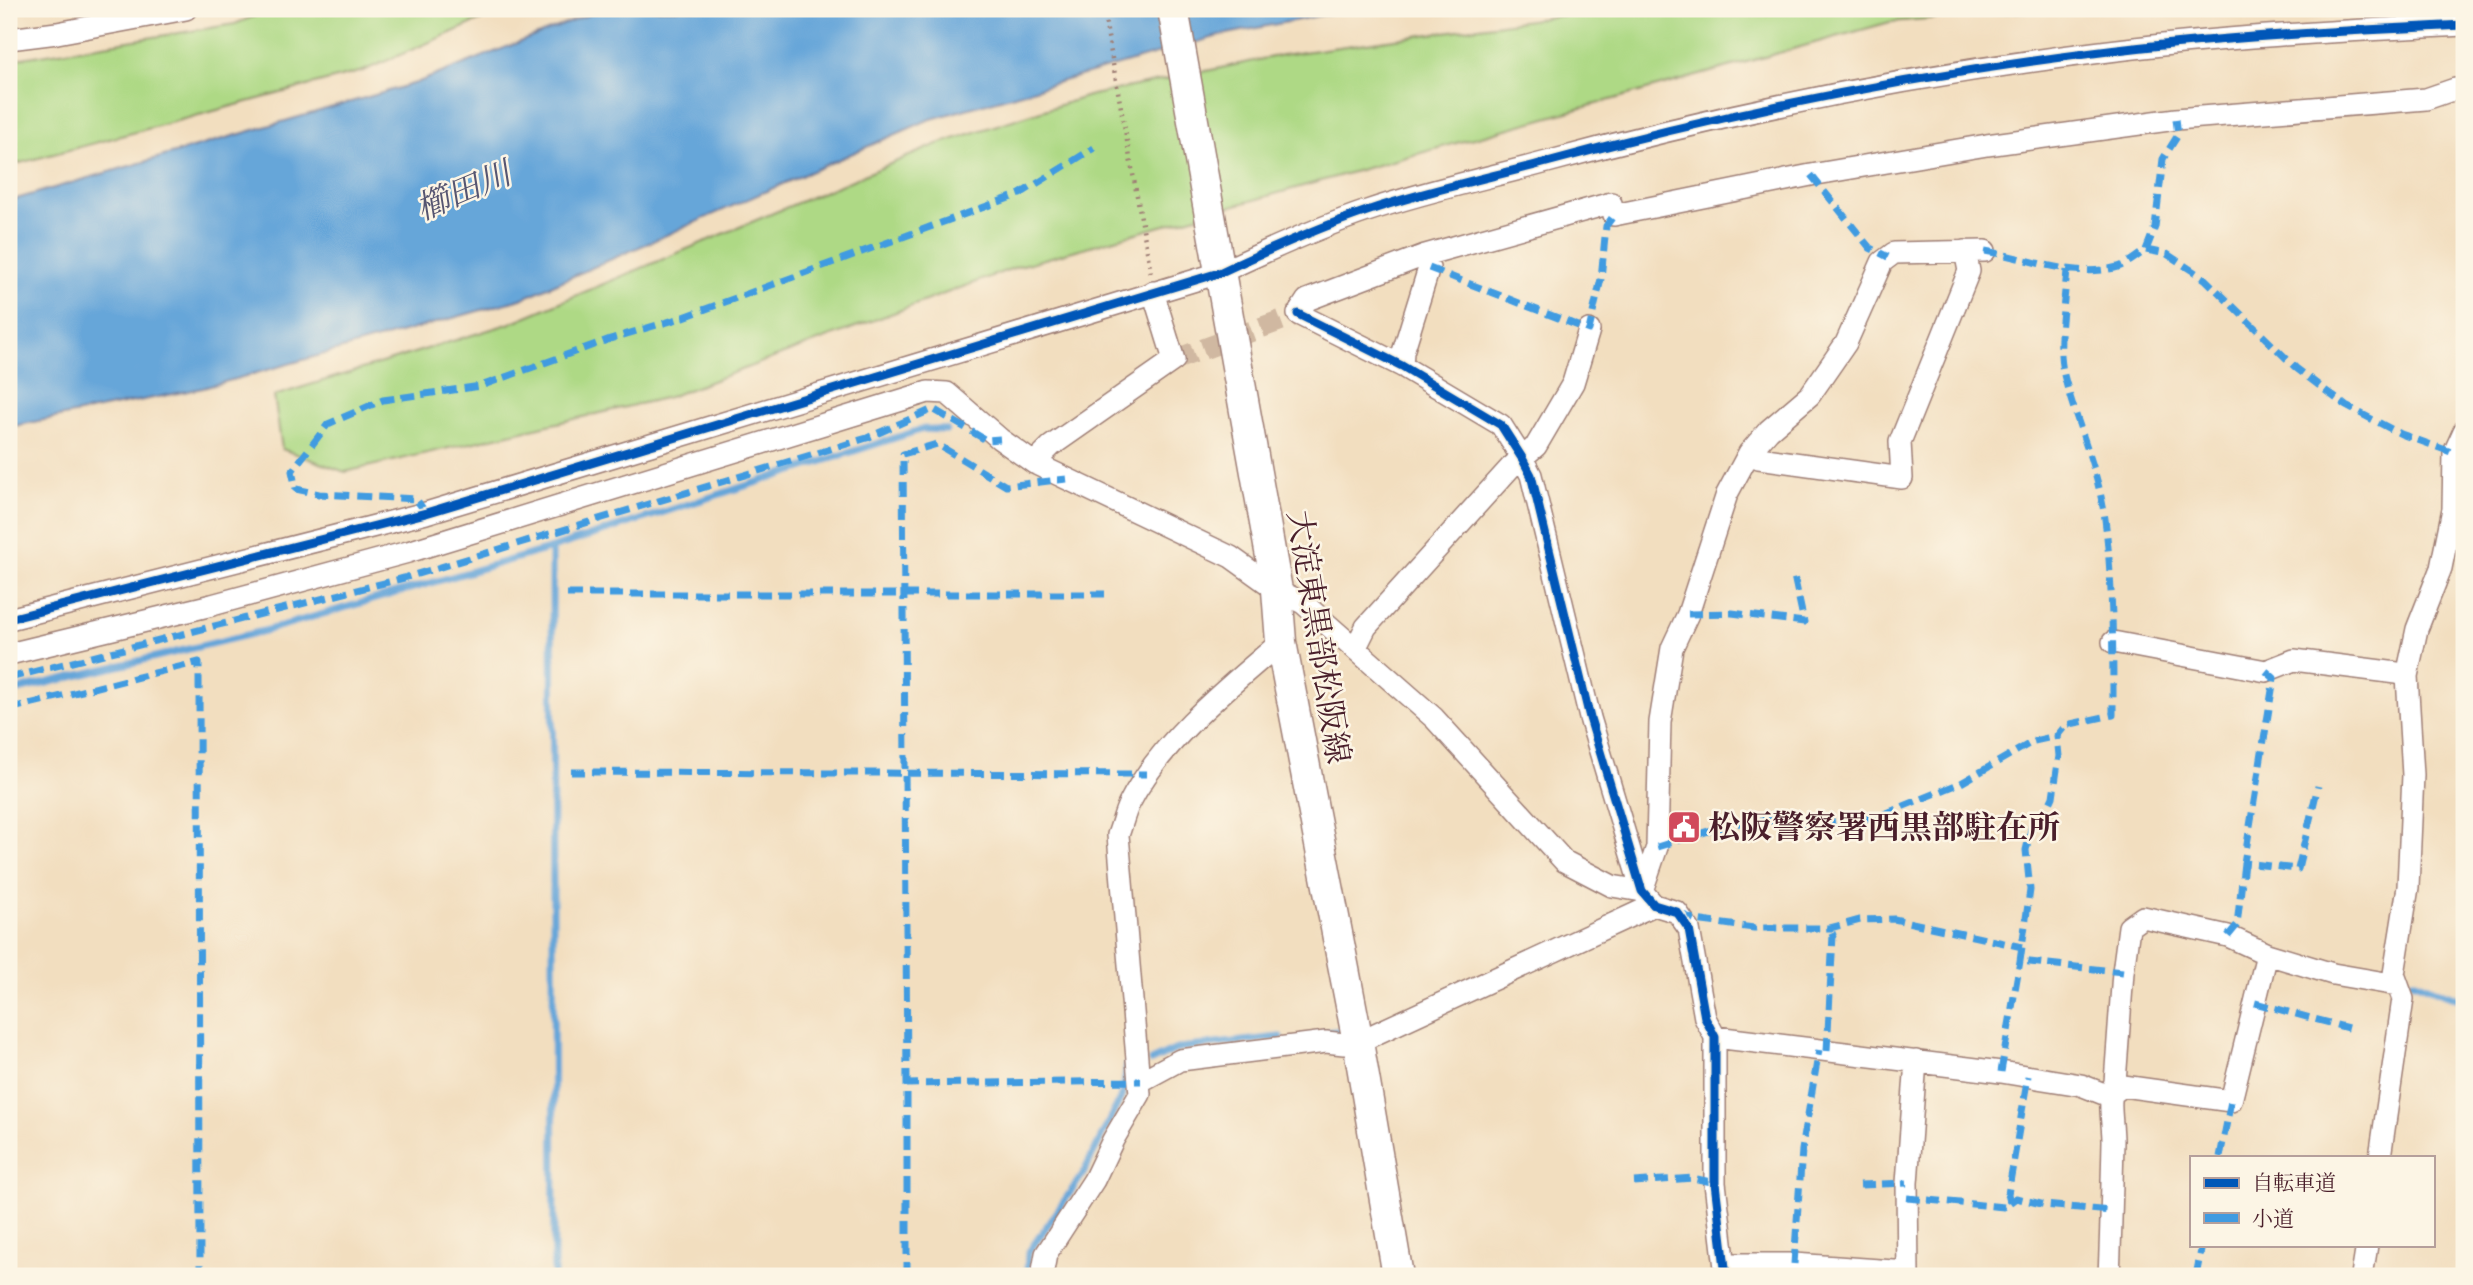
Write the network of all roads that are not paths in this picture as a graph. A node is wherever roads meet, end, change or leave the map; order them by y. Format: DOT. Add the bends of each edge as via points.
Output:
graph roads {
  1 [pos="186,9"];
  2 [pos="1173,9"];
  3 [pos="2464,25"];
  4 [pos="9,39"];
  5 [pos="2464,91"];
  6 [pos="1425,255"];
  7 [pos="1218,265"];
  8 [pos="1153,285"];
  9 [pos="1589,330"];
  10 [pos="1402,366"];
  11 [pos="2464,431"];
  12 [pos="1749,453"];
  13 [pos="1521,458"];
  14 [pos="1034,463"];
  15 [pos="1277,590"];
  16 [pos="9,619"];
  17 [pos="1281,642"];
  18 [pos="2113,642"];
  19 [pos="1356,647"];
  20 [pos="9,654"];
  21 [pos="2407,676"];
  22 [pos="1648,898"];
  23 [pos="2267,954"];
  24 [pos="2397,985"];
  25 [pos="1356,1033"];
  26 [pos="1715,1037"];
  27 [pos="1916,1061"];
  28 [pos="1141,1081"];
  29 [pos="2109,1096"];
  30 [pos="2380,1156"];
  31 [pos="2367,1246"];
  32 [pos="1726,1270"];
  33 [pos="1908,1274"];
  34 [pos="1042,1276"];
  35 [pos="1398,1276"];
  36 [pos="2109,1276"];
  37 [pos="2361,1276"];
  1 -- 4 [label="street"];
  2 -- 7 [label="main road, 大淀東黒部松阪線"];
  3 -- 7 [label="street" via="2095,52 1729,116 1368,211"];
  5 -- 6 [label="street" via="2455,89 2426,99 2176,119 1987,145 1614,215 1611,203"];
  6 -- 10 [label="street" via="1429,268"];
  6 -- 10 [label="street" via="1307,300 1298,314"];
  7 -- 8 [label="street"];
  7 -- 15 [label="main road, 大淀東黒部松阪線"];
  8 -- 14 [label="street" via="1174,360 1051,446"];
  8 -- 16 [label="street" via="917,366 426,513"];
  9 -- 13 [label="street" via="1573,383 1536,446"];
  10 -- 13 [label="street" via="1502,425"];
  11 -- 21 [label="street" via="2454,453 2453,509 2441,568 2417,629"];
  12 -- 12 [label="street" via="1810,395 1846,343 1882,262 1894,253 1975,251 1900,442 1902,478"];
  12 -- 22 [label="street" via="1727,494 1697,591 1672,648 1660,722 1657,846"];
  13 -- 19 [label="street" via="1366,627"];
  13 -- 22 [label="street" via="1531,475 1591,718"];
  14 -- 15 [label="street" via="1231,557"];
  14 -- 20 [label="street" via="947,393 928,392 408,552"];
  15 -- 17 [label="main road, 大淀東黒部松阪線"];
  15 -- 19 [label="street" via="1303,603"];
  17 -- 25 [label="main road, 大淀東黒部松阪線"];
  17 -- 28 [label="street" via="1216,699 1147,774 1118,835"];
  18 -- 21 [label="street" via="2266,671 2294,660"];
  19 -- 22 [label="street" via="1434,718 1564,861 1612,886"];
  21 -- 24 [label="street" via="2412,787 2408,887 2394,974"];
  22 -- 25 [label="street"];
  22 -- 26 [label="street" via="1677,912 1689,929 1705,1018"];
  23 -- 24 [label="street" via="2333,974"];
  23 -- 29 [label="street" via="2231,1101 2123,1086"];
  23 -- 29 [label="street" via="2228,936 2143,917 2129,927 2115,1082"];
  24 -- 30 [label="street" via="2403,999"];
  25 -- 28 [label="street" via="1344,1044 1326,1042 1180,1060"];
  25 -- 35 [label="main road, 大淀東黒部松阪線"];
  26 -- 27 [label="street"];
  26 -- 32 [label="street" via="1715,1183"];
  27 -- 29 [label="street" via="2081,1085"];
  27 -- 33 [label="street" via="1907,1183"];
  28 -- 34 [label="street" via="1140,1094 1094,1181 1046,1254"];
  29 -- 36 [label="street" via="2113,1120"];
  31 -- 37 [label="street"];
  32 -- 33 [label="street" via="1794,1264"];
}
